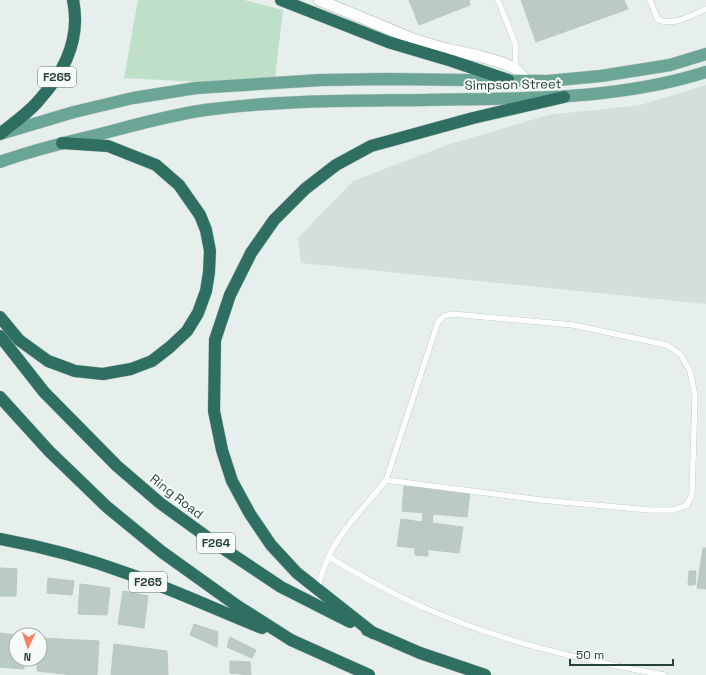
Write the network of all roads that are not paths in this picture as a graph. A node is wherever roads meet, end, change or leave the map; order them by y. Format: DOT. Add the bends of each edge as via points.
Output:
graph roads {
  1 [pos="73,0"];
  2 [pos="281,0"];
  3 [pos="319,0"];
  4 [pos="498,0"];
  5 [pos="650,0"];
  6 [pos="706,9"];
  7 [pos="706,54"];
  8 [pos="516,68"];
  9 [pos="706,72"];
  10 [pos="508,80"];
  11 [pos="527,80"];
  12 [pos="564,97"];
  13 [pos="0,134"];
  14 [pos="62,143"];
  15 [pos="0,162"];
  16 [pos="0,317"];
  17 [pos="0,336"];
  18 [pos="0,397"];
  19 [pos="386,480"];
  20 [pos="0,539"];
  21 [pos="329,557"];
  22 [pos="317,589"];
  23 [pos="374,633"];
  24 [pos="291,640"];
  25 [pos="369,675"];
  26 [pos="485,675"];
  27 [pos="664,675"];
  1 -- 13 [label="highway, F265" via="75,24 71,51 66,62 40,100"];
  2 -- 10 [label="highway" via="388,42"];
  3 -- 8 [label="street" via="413,39"];
  4 -- 8 [label="lane" via="515,43"];
  5 -- 6 [label="lane" via="658,20 663,22 673,22"];
  7 -- 11 [label="main road" via="670,65 601,76 548,81"];
  8 -- 11 [label="street"];
  9 -- 12 [label="main road, Simpson Street" via="615,92"];
  10 -- 11 [label="main road"];
  10 -- 13 [label="main road" via="321,80 196,88 74,112"];
  12 -- 14 [label="main road, Simpson Street" via="263,104 205,110"];
  12 -- 22 [label="highway" via="473,118 371,146 336,165 305,189 274,220 251,253 230,294 215,340 214,411 222,450 232,480 250,514 271,545 297,573"];
  14 -- 15 [label="main road, Simpson Street"];
  14 -- 16 [label="highway" via="108,146 156,165 179,185 200,215 206,230 210,251 206,291 198,313 187,331 170,347 152,361 131,369 103,374 75,371 48,361 19,340"];
  17 -- 23 [label="highway, Ring Road / F264" via="44,392 118,466 160,503 281,587"];
  18 -- 24 [label="highway, F264" via="49,451 107,507 162,552 236,605"];
  19 -- 19 [label="lane" via="438,322 444,316 452,314 573,325 667,345 681,355 690,371 695,396 692,494 687,505 673,510 649,510 541,500"];
  19 -- 21 [label="lane" via="347,527"];
  20 -- 24 [label="highway, F265" via="72,556 127,573"];
  21 -- 22 [label="lane"];
  21 -- 27 [label="lane" via="425,608 473,627 570,656"];
  22 -- 23 [label="highway"];
  23 -- 26 [label="highway, Ring Road / F264" via="420,653"];
  24 -- 25 [label="highway, F264"];
}
